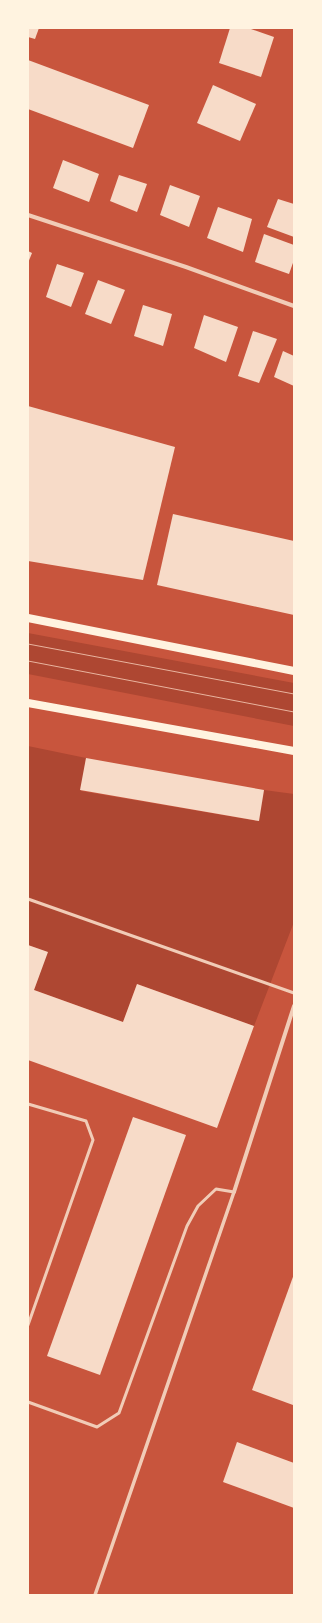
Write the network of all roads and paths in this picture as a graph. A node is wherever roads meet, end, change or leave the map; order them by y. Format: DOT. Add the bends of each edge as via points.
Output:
graph roads {
  1 [pos="28,215"];
  2 [pos="294,306"];
  3 [pos="28,618"];
  4 [pos="294,671"];
  5 [pos="28,703"];
  6 [pos="294,751"];
  7 [pos="28,899"];
  8 [pos="294,993"];
  9 [pos="294,1006"];
  10 [pos="28,1104"];
  11 [pos="234,1192"];
  12 [pos="28,1325"];
  13 [pos="28,1402"];
  14 [pos="95,1595"];
  1 -- 2 [label="street"];
  3 -- 4 [label="main road"];
  5 -- 6 [label="main road"];
  7 -- 8 [label="lane"];
  9 -- 11 [label="street"];
  10 -- 12 [label="lane" via="86,1121 93,1140"];
  11 -- 13 [label="lane" via="216,1189 198,1206 187,1226 119,1413 97,1426"];
  11 -- 14 [label="street"];
}
